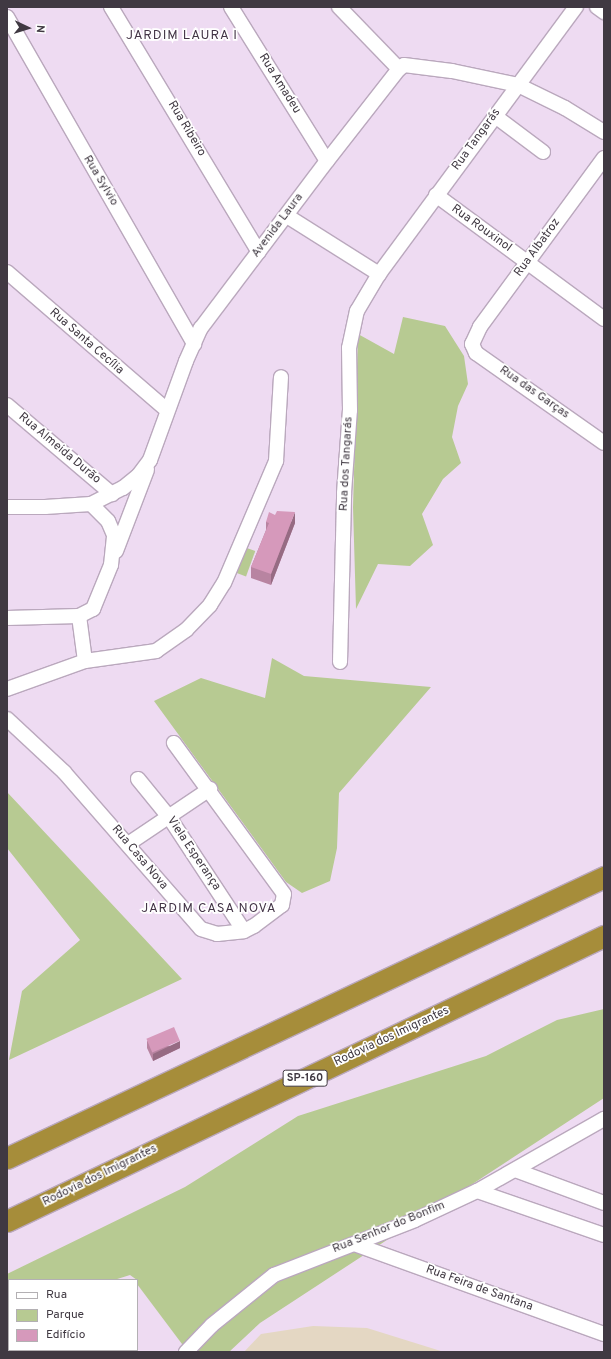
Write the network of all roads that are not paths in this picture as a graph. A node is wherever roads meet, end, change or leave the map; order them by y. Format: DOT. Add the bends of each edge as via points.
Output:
graph roads {
  1 [pos="111,7"];
  2 [pos="231,7"];
  3 [pos="339,7"];
  4 [pos="597,7"];
  5 [pos="569,9"];
  6 [pos="604,12"];
  7 [pos="7,17"];
  8 [pos="399,69"];
  9 [pos="518,85"];
  10 [pos="494,116"];
  11 [pos="604,132"];
  12 [pos="543,152"];
  13 [pos="604,158"];
  14 [pos="327,161"];
  15 [pos="436,195"];
  16 [pos="287,216"];
  17 [pos="260,252"];
  18 [pos="527,262"];
  19 [pos="7,272"];
  20 [pos="379,274"];
  21 [pos="604,319"];
  22 [pos="472,339"];
  23 [pos="194,344"];
  24 [pos="281,377"];
  25 [pos="7,405"];
  26 [pos="166,410"];
  27 [pos="604,443"];
  28 [pos="150,460"];
  29 [pos="112,494"];
  30 [pos="90,504"];
  31 [pos="7,507"];
  32 [pos="111,565"];
  33 [pos="83,614"];
  34 [pos="7,618"];
  35 [pos="85,661"];
  36 [pos="340,662"];
  37 [pos="7,689"];
  38 [pos="7,719"];
  39 [pos="174,743"];
  40 [pos="138,779"];
  41 [pos="210,790"];
  42 [pos="169,817"];
  43 [pos="128,844"];
  44 [pos="604,877"];
  45 [pos="244,931"];
  46 [pos="604,936"];
  47 [pos="604,1119"];
  48 [pos="7,1158"];
  49 [pos="516,1170"];
  50 [pos="477,1191"];
  51 [pos="604,1203"];
  52 [pos="7,1221"];
  53 [pos="604,1235"];
  54 [pos="354,1244"];
  55 [pos="604,1334"];
  56 [pos="186,1352"];
  1 -- 17 [label="street, Rua Ribeiro"];
  2 -- 14 [label="street, Rua Amadeu"];
  3 -- 8 [label="street"];
  4 -- 6 [label="street"];
  5 -- 9 [label="street, Rua Tangarás"];
  7 -- 23 [label="street, Rua Sylvio"];
  8 -- 9 [label="street" via="404,65 420,65"];
  8 -- 14 [label="street, Avenida Laura"];
  9 -- 10 [label="street, Rua Tangarás"];
  9 -- 11 [label="street" via="565,108"];
  10 -- 12 [label="street"];
  10 -- 15 [label="street, Rua Tangarás"];
  13 -- 18 [label="street, Rua Albatroz"];
  14 -- 16 [label="street, Avenida Laura"];
  15 -- 18 [label="street, Rua Rouxinol"];
  15 -- 20 [label="street, Rua Tangarás"];
  16 -- 17 [label="street, Avenida Laura"];
  16 -- 20 [label="street"];
  17 -- 23 [label="street, Avenida Laura" via="201,328"];
  18 -- 21 [label="street, Rua Rouxinol"];
  18 -- 22 [label="street, Rua Albatroz"];
  19 -- 26 [label="street, Rua Santa Cecília"];
  20 -- 36 [label="street, Rua dos Tangarás" via="357,311 350,334"];
  22 -- 27 [label="street, Rua das Garças" via="476,352"];
  23 -- 26 [label="street, Avenida Laura"];
  24 -- 35 [label="street" via="276,461 224,583 210,605 186,630 156,651"];
  25 -- 29 [label="street, Rua Almeida Durão"];
  26 -- 28 [label="street, Avenida Laura"];
  28 -- 29 [label="street, Avenida Laura" via="138,476"];
  28 -- 32 [label="street"];
  29 -- 30 [label="street, Avenida Laura"];
  30 -- 31 [label="street"];
  30 -- 32 [label="street" via="112,528 114,535"];
  32 -- 33 [label="street" via="98,600"];
  33 -- 34 [label="street"];
  33 -- 35 [label="street"];
  35 -- 37 [label="street"];
  38 -- 43 [label="street, Rua Casa Nova" via="64,772"];
  39 -- 41 [label="street, Rua Casa Nova"];
  40 -- 42 [label="street, Viela Esperança"];
  41 -- 42 [label="street"];
  41 -- 45 [label="street, Rua Casa Nova" via="284,894 282,905"];
  42 -- 43 [label="street"];
  42 -- 45 [label="street, Viela Esperança"];
  43 -- 45 [label="street, Rua Casa Nova" via="201,929 217,934"];
  44 -- 48 [label="highway"];
  46 -- 52 [label="highway, Rodovia dos Imigrantes / SP-160"];
  47 -- 49 [label="street, Rua Senhor do Bonfim"];
  49 -- 50 [label="street, Rua Senhor do Bonfim"];
  49 -- 51 [label="street"];
  50 -- 53 [label="street"];
  50 -- 54 [label="street, Rua Senhor do Bonfim" via="415,1220"];
  54 -- 55 [label="street, Rua Feira de Santana"];
  54 -- 56 [label="street, Rua Senhor do Bonfim" via="274,1275 212,1326"];
}
